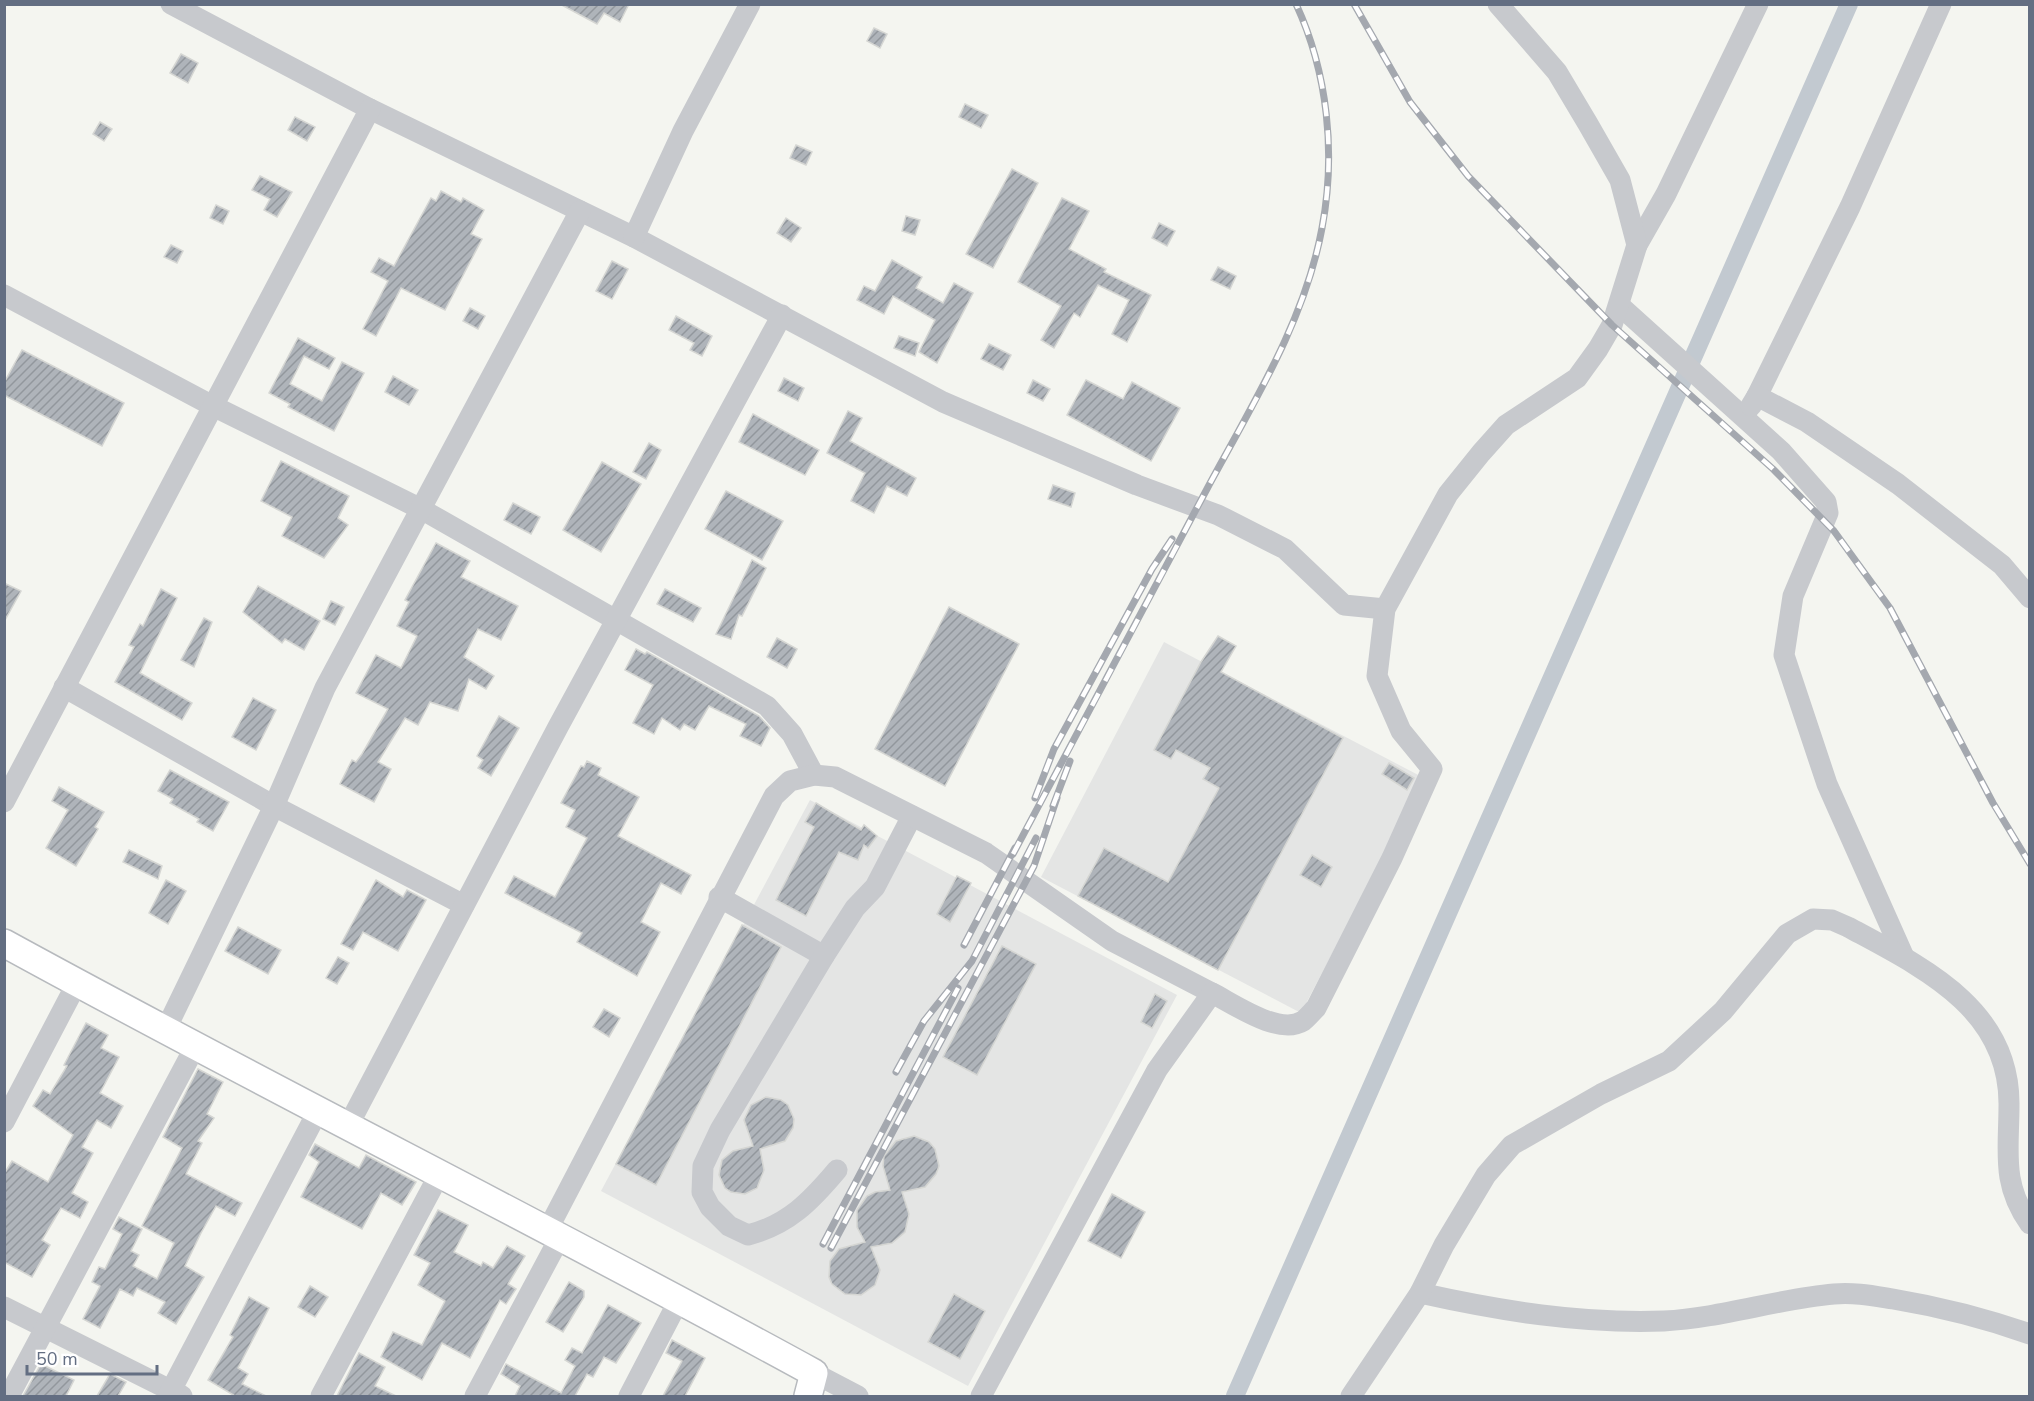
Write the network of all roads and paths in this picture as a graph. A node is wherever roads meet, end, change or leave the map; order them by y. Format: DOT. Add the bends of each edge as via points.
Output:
graph roads {
  1 [pos="171,4"];
  2 [pos="750,4"];
  3 [pos="1497,4"];
  4 [pos="1758,4"];
  5 [pos="1941,4"];
  6 [pos="370,109"];
  7 [pos="580,211"];
  8 [pos="634,237"];
  9 [pos="1637,245"];
  10 [pos="4,295"];
  11 [pos="1619,305"];
  12 [pos="782,315"];
  13 [pos="1757,396"];
  14 [pos="212,405"];
  15 [pos="1744,417"];
  16 [pos="421,509"];
  17 [pos="2030,598"];
  18 [pos="1385,609"];
  19 [pos="616,619"];
  20 [pos="64,687"];
  21 [pos="814,775"];
  22 [pos="4,802"];
  23 [pos="274,806"];
  24 [pos="912,816"];
  25 [pos="719,897"];
  26 [pos="464,905"];
  27 [pos="4,943"];
  28 [pos="824,956"];
  29 [pos="1904,957"];
  30 [pos="77,983"];
  31 [pos="1212,993"];
  32 [pos="166,1029"];
  33 [pos="196,1045"];
  34 [pos="318,1110"];
  35 [pos="4,1122"];
  36 [pos="348,1126"];
  37 [pos="837,1170"];
  38 [pos="440,1173"];
  39 [pos="2030,1224"];
  40 [pos="553,1234"];
  41 [pos="1420,1293"];
  42 [pos="680,1299"];
  43 [pos="4,1307"];
  44 [pos="44,1329"];
  45 [pos="2030,1334"];
  46 [pos="811,1385"];
  47 [pos="174,1394"];
  48 [pos="9,1396"];
  49 [pos="321,1396"];
  50 [pos="475,1396"];
  51 [pos="629,1396"];
  52 [pos="858,1396"];
  53 [pos="981,1396"];
  54 [pos="1351,1396"];
  1 -- 6 [label="street"];
  2 -- 8 [label="street"];
  3 -- 9 [label="street" via="1557,72 1588,124 1620,180"];
  4 -- 9 [label="street" via="1666,195"];
  5 -- 13 [label="street" via="1850,207"];
  6 -- 7 [label="street"];
  6 -- 14 [label="street"];
  7 -- 8 [label="street"];
  7 -- 16 [label="street"];
  8 -- 12 [label="street"];
  9 -- 11 [label="street"];
  10 -- 14 [label="street"];
  11 -- 15 [label="street"];
  11 -- 18 [label="street" via="1612,325 1577,378 1506,425 1448,494"];
  12 -- 18 [label="street" via="943,402 1137,485 1218,515 1286,549 1344,605"];
  12 -- 19 [label="street"];
  13 -- 15 [label="street"];
  13 -- 17 [label="street" via="1807,422 1898,484 2002,565"];
  14 -- 16 [label="street"];
  14 -- 20 [label="street"];
  15 -- 29 [label="street" via="1826,502 1828,513 1793,596 1784,654 1827,784"];
  16 -- 19 [label="street"];
  16 -- 23 [label="street" via="325,688"];
  18 -- 31 [label="street" via="1377,676 1401,731 1432,769 1392,858 1316,1008 1302,1022 1274,1024"];
  19 -- 21 [label="street" via="767,706 792,734"];
  19 -- 26 [label="street"];
  20 -- 22 [label="street"];
  20 -- 23 [label="street"];
  21 -- 24 [label="street" via="835,777"];
  21 -- 25 [label="street" via="790,781 774,796"];
  23 -- 26 [label="street"];
  23 -- 32 [label="street"];
  24 -- 28 [label="street" via="875,887 855,908"];
  24 -- 31 [label="street" via="986,853 1112,941"];
  25 -- 28 [label="street"];
  25 -- 40 [label="street"];
  26 -- 36 [label="street"];
  27 -- 30 [label="main road"];
  28 -- 37 [label="street" via="720,1130 703,1166 702,1192 718,1217 748,1235 794,1215"];
  29 -- 39 [label="street" via="1947,984 1988,1028 2002,1054 2008,1071 2010,1104 2007,1165 2014,1197"];
  29 -- 41 [label="street" via="1832,920 1813,920 1787,934 1723,1011 1669,1061 1547,1124 1500,1156 1450,1235"];
  30 -- 32 [label="main road"];
  30 -- 35 [label="street"];
  31 -- 53 [label="street" via="1157,1070"];
  32 -- 33 [label="main road"];
  33 -- 34 [label="main road"];
  33 -- 44 [label="street"];
  34 -- 36 [label="main road"];
  34 -- 47 [label="street"];
  36 -- 38 [label="main road"];
  38 -- 40 [label="main road"];
  38 -- 49 [label="street"];
  40 -- 42 [label="main road"];
  40 -- 50 [label="street"];
  41 -- 45 [label="street" via="1501,1311 1569,1319 1664,1321 1815,1296 1852,1294 1941,1306"];
  41 -- 54 [label="street"];
  42 -- 46 [label="main road"];
  42 -- 51 [label="street"];
  43 -- 44 [label="street"];
  44 -- 47 [label="street"];
  44 -- 48 [label="street"];
  46 -- 52 [label="street"];
}
